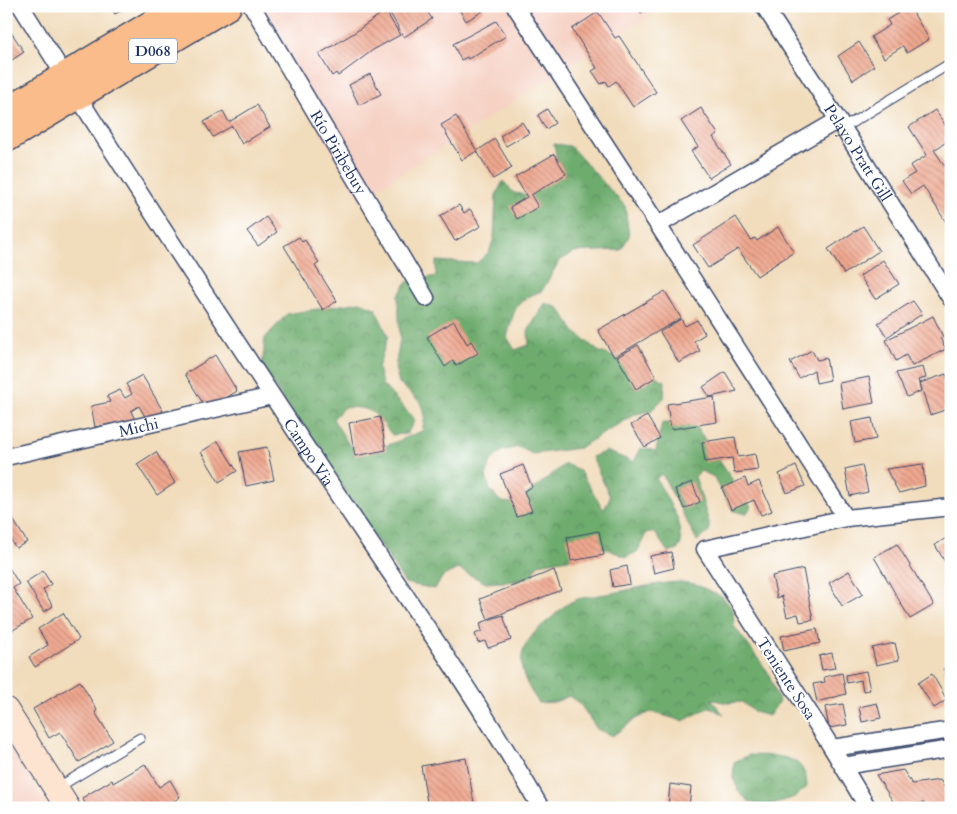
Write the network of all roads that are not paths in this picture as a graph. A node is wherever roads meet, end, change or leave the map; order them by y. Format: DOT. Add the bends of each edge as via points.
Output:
graph roads {
  1 [pos="21,6"];
  2 [pos="181,6"];
  3 [pos="228,6"];
  4 [pos="252,6"];
  5 [pos="515,6"];
  6 [pos="764,6"];
  7 [pos="951,63"];
  8 [pos="71,86"];
  9 [pos="6,111"];
  10 [pos="841,124"];
  11 [pos="6,139"];
  12 [pos="658,224"];
  13 [pos="426,298"];
  14 [pos="951,298"];
  15 [pos="272,396"];
  16 [pos="6,457"];
  17 [pos="951,506"];
  18 [pos="846,518"];
  19 [pos="6,710"];
  20 [pos="951,730"];
  21 [pos="140,738"];
  22 [pos="832,748"];
  23 [pos="951,749"];
  24 [pos="842,766"];
  25 [pos="62,798"];
  26 [pos="541,808"];
  27 [pos="868,808"];
  1 -- 8 [label="street, Campo Via"];
  2 -- 8 [label="main road, D068"];
  3 -- 8 [label="main road, D068"];
  4 -- 13 [label="street, Río Piribebuy"];
  5 -- 12 [label="street"];
  6 -- 10 [label="street, Pelayo Pratt Gill"];
  7 -- 10 [label="lane"];
  8 -- 9 [label="main road, D068"];
  8 -- 11 [label="main road, D068"];
  8 -- 15 [label="street, Campo Via"];
  10 -- 12 [label="street"];
  10 -- 14 [label="street, Pelayo Pratt Gill"];
  12 -- 18 [label="street"];
  15 -- 16 [label="street, Michi"];
  15 -- 26 [label="street, Campo Via" via="503,743"];
  17 -- 18 [label="street"];
  18 -- 22 [label="street, Teniente Sosa" via="705,549"];
  19 -- 25 [label="street"];
  20 -- 22 [label="street"];
  21 -- 25 [label="lane"];
  22 -- 24 [label="street, Teniente Sosa"];
  23 -- 24 [label="street"];
  24 -- 27 [label="street, Teniente Sosa"];
}
